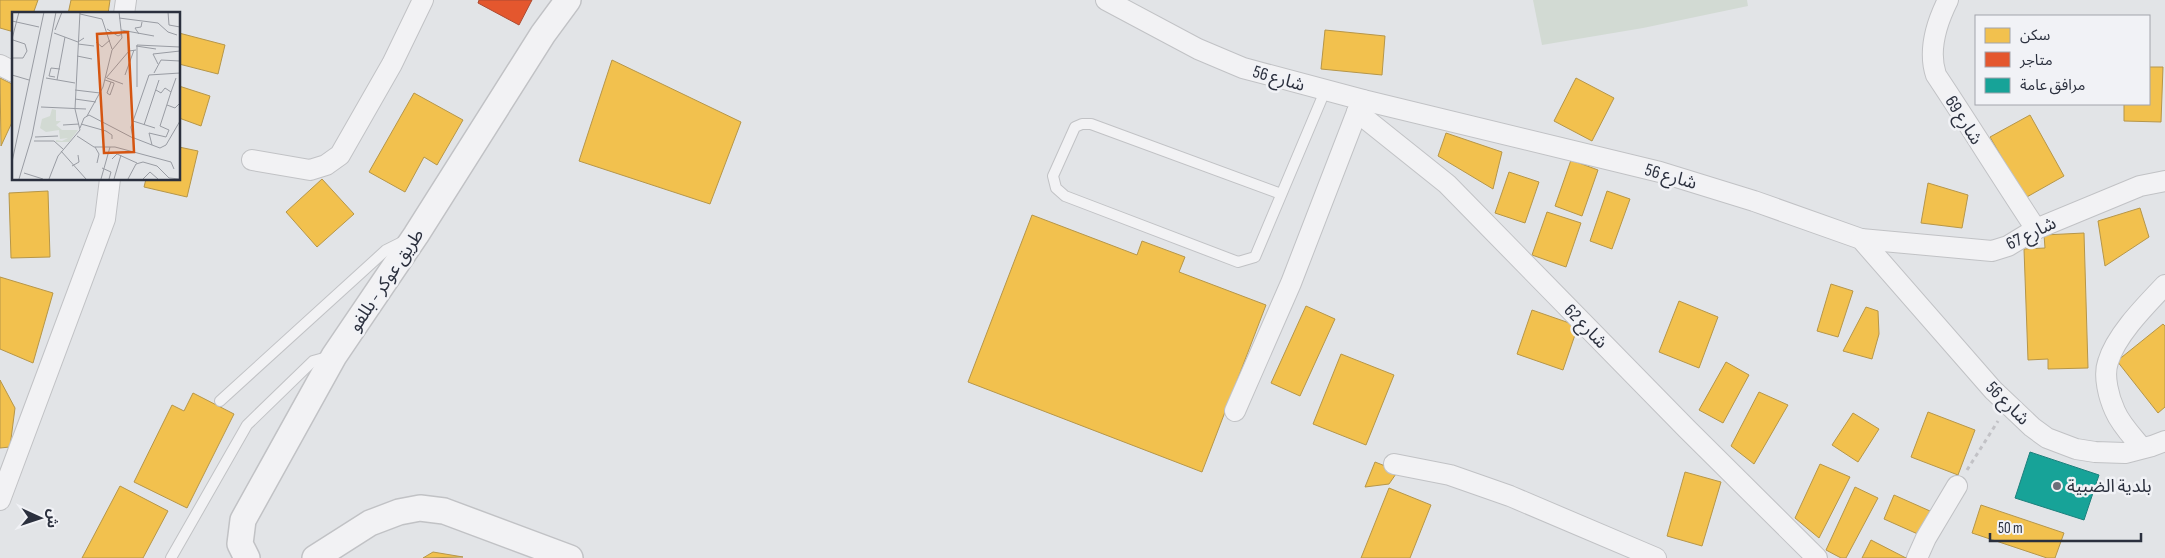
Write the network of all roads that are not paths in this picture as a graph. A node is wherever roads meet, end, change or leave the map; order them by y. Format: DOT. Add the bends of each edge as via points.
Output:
graph roads {
  1 [pos="423,0"];
  2 [pos="1106,0"];
  3 [pos="1948,0"];
  4 [pos="563,4"];
  5 [pos="0,65"];
  6 [pos="12,71"];
  7 [pos="1325,91"];
  8 [pos="1360,106"];
  9 [pos="252,160"];
  10 [pos="110,180"];
  11 [pos="2165,181"];
  12 [pos="1281,194"];
  13 [pos="2036,229"];
  14 [pos="416,235"];
  15 [pos="1861,240"];
  16 [pos="2165,286"];
  17 [pos="334,356"];
  18 [pos="220,401"];
  19 [pos="1235,411"];
  20 [pos="2165,440"];
  21 [pos="2142,448"];
  22 [pos="1394,464"];
  23 [pos="1957,486"];
  24 [pos="0,500"];
  25 [pos="562,557"];
  26 [pos="171,558"];
  27 [pos="247,558"];
  28 [pos="316,558"];
  29 [pos="1656,558"];
  30 [pos="1817,558"];
  31 [pos="1917,558"];
  1 -- 9 [label="street" via="392,64 340,155 326,165 310,170"];
  2 -- 7 [label="street, شارع 56" via="1243,68"];
  3 -- 13 [label="street, شارع 69" via="1933,48 1936,75"];
  4 -- 14 [label="street, طريق عوكر - بللفو"];
  5 -- 6 [label="street"];
  7 -- 8 [label="street, شارع 56"];
  7 -- 12 [label="lane"];
  8 -- 15 [label="street, شارع 56" via="1660,172 1754,201"];
  8 -- 19 [label="street" via="1291,283"];
  8 -- 30 [label="street, شارع 62" via="1447,184"];
  10 -- 24 [label="street" via="105,219"];
  11 -- 13 [label="street, شارع 67" via="2140,186"];
  12 -- 12 [label="lane" via="1091,124 1075,127 1053,176 1056,188 1065,196 1238,262 1255,257"];
  13 -- 15 [label="street, شارع 67" via="2008,246 1992,250"];
  14 -- 17 [label="street, طريق عوكر - بللفو"];
  14 -- 18 [label="lane" via="386,250"];
  15 -- 21 [label="street, شارع 56" via="1993,390 2032,427 2047,438 2095,452 2125,452"];
  16 -- 21 [label="street" via="2117,341 2107,364 2107,382 2114,411"];
  17 -- 26 [label="lane" via="313,361 248,426"];
  17 -- 27 [label="street, طريق عوكر - بللفو" via="243,520 240,544"];
  20 -- 21 [label="street, شارع 56"];
  22 -- 29 [label="street" via="1450,475 1510,496"];
  23 -- 31 [label="street"];
  25 -- 28 [label="street" via="444,511 420,508 370,523"];
}
